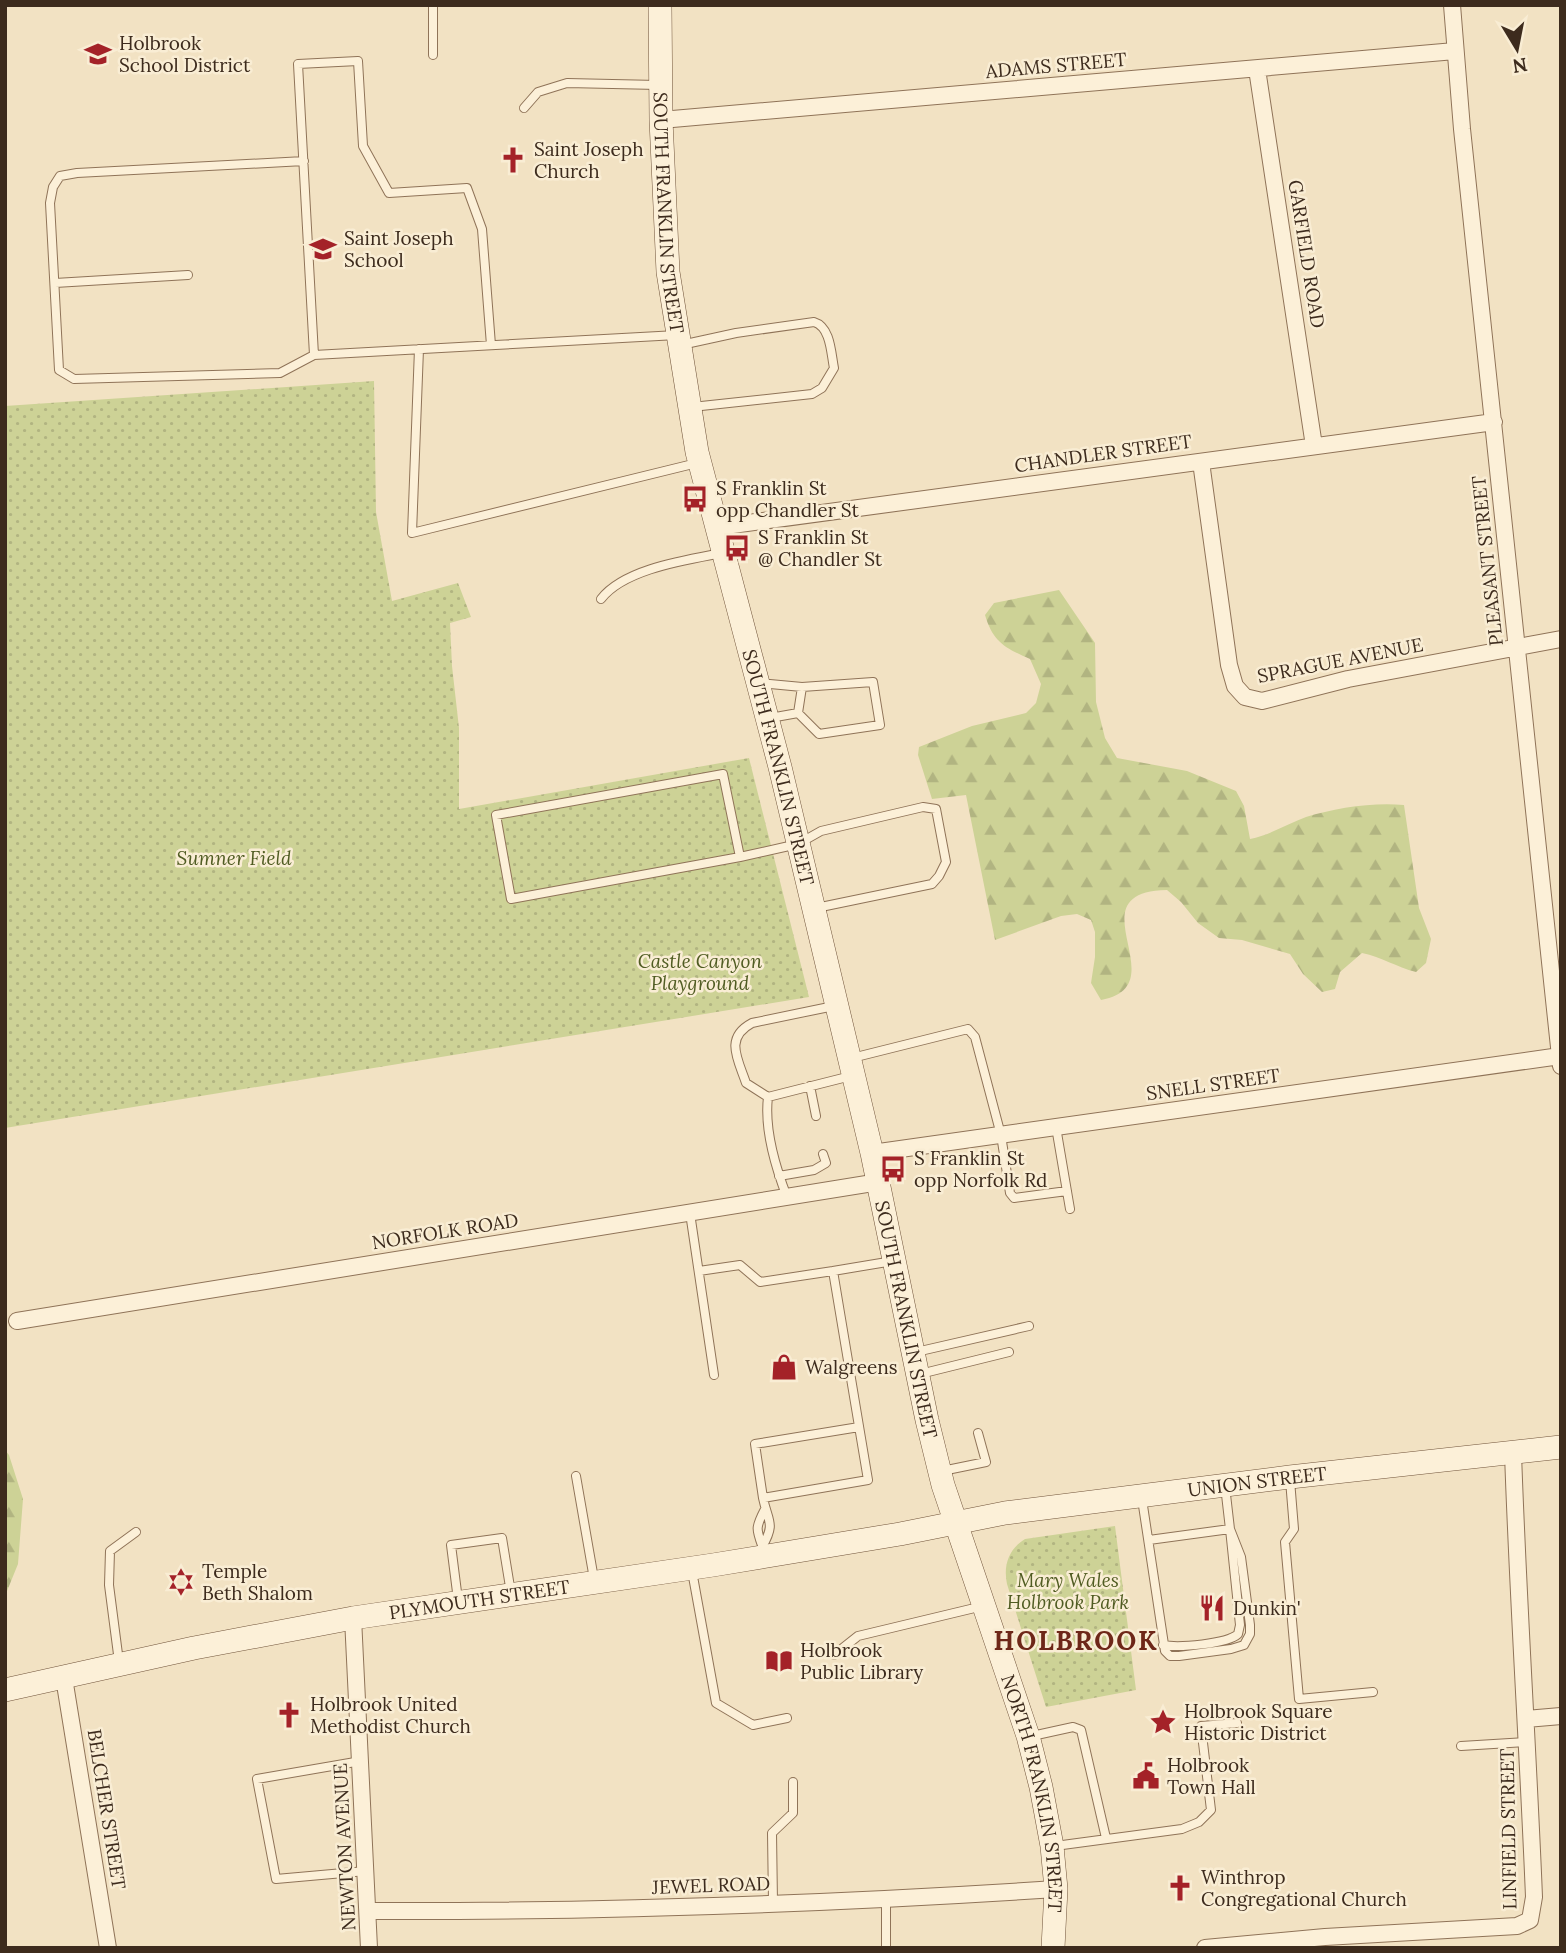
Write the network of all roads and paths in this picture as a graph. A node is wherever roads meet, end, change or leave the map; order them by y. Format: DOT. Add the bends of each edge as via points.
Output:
graph roads {
  1 [pos="433,5"];
  2 [pos="660,5"];
  3 [pos="1452,5"];
  4 [pos="1455,51"];
  5 [pos="433,55"];
  6 [pos="1257,69"];
  7 [pos="661,85"];
  8 [pos="524,108"];
  9 [pos="661,120"];
  10 [pos="304,161"];
  11 [pos="188,275"];
  12 [pos="55,283"];
  13 [pos="678,340"];
  14 [pos="491,345"];
  15 [pos="419,349"];
  16 [pos="314,355"];
  17 [pos="690,407"];
  18 [pos="1494,422"];
  19 [pos="1314,446"];
  20 [pos="1201,462"];
  21 [pos="700,463"];
  22 [pos="718,527"];
  23 [pos="724,552"];
  24 [pos="601,599"];
  25 [pos="1561,639"];
  26 [pos="1517,646"];
  27 [pos="757,683"];
  28 [pos="802,687"];
  29 [pos="798,713"];
  30 [pos="767,718"];
  31 [pos="798,844"];
  32 [pos="740,857"];
  33 [pos="814,909"];
  34 [pos="837,1005"];
  35 [pos="1560,1061"];
  36 [pos="852,1067"];
  37 [pos="810,1086"];
  38 [pos="768,1097"];
  39 [pos="816,1116"];
  40 [pos="1056,1127"];
  41 [pos="1001,1135"];
  42 [pos="872,1153"];
  43 [pos="824,1154"];
  44 [pos="779,1176"];
  45 [pos="879,1182"];
  46 [pos="1067,1191"];
  47 [pos="787,1197"];
  48 [pos="1070,1209"];
  49 [pos="690,1213"];
  50 [pos="896,1260"];
  51 [pos="699,1271"];
  52 [pos="833,1271"];
  53 [pos="17,1321"];
  54 [pos="1029,1326"];
  55 [pos="1009,1352"];
  56 [pos="916,1363"];
  57 [pos="714,1375"];
  58 [pos="859,1427"];
  59 [pos="978,1433"];
  60 [pos="1561,1447"];
  61 [pos="1513,1453"];
  62 [pos="939,1472"];
  63 [pos="576,1476"];
  64 [pos="1290,1477"];
  65 [pos="1225,1485"];
  66 [pos="1142,1496"];
  67 [pos="763,1498"];
  68 [pos="765,1509"];
  69 [pos="954,1523"];
  70 [pos="1230,1529"];
  71 [pos="136,1532"];
  72 [pos="1149,1540"];
  73 [pos="763,1551"];
  74 [pos="691,1568"];
  75 [pos="595,1582"];
  76 [pos="511,1593"];
  77 [pos="458,1601"];
  78 [pos="983,1606"];
  79 [pos="353,1618"];
  80 [pos="834,1655"];
  81 [pos="119,1665"];
  82 [pos="64,1678"];
  83 [pos="5,1690"];
  84 [pos="1373,1692"];
  85 [pos="1561,1716"];
  86 [pos="787,1718"];
  87 [pos="1527,1719"];
  88 [pos="1237,1723"];
  89 [pos="1028,1736"];
  90 [pos="1527,1742"];
  91 [pos="1461,1746"];
  92 [pos="361,1761"];
  93 [pos="793,1782"];
  94 [pos="1106,1838"];
  95 [pos="1052,1846"];
  96 [pos="366,1871"];
  97 [pos="1056,1889"];
  98 [pos="886,1899"];
  99 [pos="773,1903"];
  100 [pos="368,1911"];
  101 [pos="1325,1942"];
  102 [pos="108,1948"];
  103 [pos="369,1948"];
  104 [pos="886,1948"];
  105 [pos="1053,1948"];
  106 [pos="1205,1948"];
  1 -- 5 [label="lane"];
  2 -- 7 [label="main road, SOUTH FRANKLIN STREET"];
  3 -- 4 [label="street, PLEASANT STREET"];
  4 -- 6 [label="street, ADAMS STREET"];
  4 -- 18 [label="street, PLEASANT STREET"];
  6 -- 9 [label="street, ADAMS STREET"];
  6 -- 19 [label="street, GARFIELD ROAD"];
  7 -- 8 [label="lane" via="567,83 538,92"];
  7 -- 9 [label="main road, SOUTH FRANKLIN STREET"];
  9 -- 13 [label="main road, SOUTH FRANKLIN STREET" via="668,272"];
  10 -- 12 [label="lane" via="60,176 50,203"];
  10 -- 14 [label="lane" via="298,64 358,61 363,146 389,193 467,188 482,229"];
  10 -- 16 [label="lane"];
  11 -- 12 [label="lane"];
  12 -- 16 [label="lane" via="59,370 74,380 280,373"];
  13 -- 14 [label="lane"];
  13 -- 17 [label="main road, SOUTH FRANKLIN STREET"];
  13 -- 17 [label="lane" via="814,322 826,331 834,368 822,388 812,394"];
  14 -- 15 [label="lane"];
  15 -- 16 [label="lane"];
  15 -- 21 [label="lane" via="412,533"];
  17 -- 21 [label="main road, SOUTH FRANKLIN STREET"];
  18 -- 19 [label="street, CHANDLER STREET"];
  18 -- 26 [label="street, PLEASANT STREET"];
  19 -- 20 [label="street, CHANDLER STREET"];
  20 -- 22 [label="street, CHANDLER STREET"];
  20 -- 26 [label="street, SPRAGUE AVENUE" via="1229,665 1235,686 1245,697 1262,701"];
  21 -- 22 [label="main road, SOUTH FRANKLIN STREET"];
  22 -- 23 [label="main road, SOUTH FRANKLIN STREET"];
  23 -- 24 [label="lane" via="638,574 608,590"];
  23 -- 27 [label="main road, SOUTH FRANKLIN STREET"];
  25 -- 26 [label="street"];
  26 -- 35 [label="street, PLEASANT STREET"];
  27 -- 28 [label="lane"];
  27 -- 30 [label="main road, SOUTH FRANKLIN STREET"];
  28 -- 29 [label="lane"];
  28 -- 29 [label="lane" via="873,682 880,725 819,734"];
  29 -- 30 [label="lane"];
  30 -- 31 [label="main road, SOUTH FRANKLIN STREET"];
  31 -- 32 [label="lane"];
  31 -- 33 [label="main road, SOUTH FRANKLIN STREET"];
  31 -- 33 [label="lane" via="821,831 923,807 936,809 940,816 946,862 932,884"];
  32 -- 32 [label="lane" via="723,774 496,815 511,899"];
  33 -- 34 [label="main road, SOUTH FRANKLIN STREET"];
  34 -- 36 [label="main road, SOUTH FRANKLIN STREET"];
  34 -- 38 [label="lane" via="742,1028 734,1042 746,1083"];
  35 -- 40 [label="street, SNELL STREET"];
  36 -- 37 [label="lane"];
  36 -- 41 [label="lane" via="968,1029 975,1037"];
  36 -- 42 [label="main road, SOUTH FRANKLIN STREET"];
  37 -- 38 [label="lane"];
  37 -- 39 [label="lane"];
  38 -- 44 [label="lane"];
  40 -- 41 [label="street, SNELL STREET"];
  40 -- 46 [label="lane"];
  41 -- 42 [label="street, SNELL STREET"];
  41 -- 46 [label="lane" via="1014,1198"];
  42 -- 45 [label="main road, SOUTH FRANKLIN STREET"];
  43 -- 44 [label="lane" via="826,1163 820,1168"];
  44 -- 47 [label="lane"];
  45 -- 47 [label="street, NORFOLK ROAD"];
  45 -- 50 [label="main road, SOUTH FRANKLIN STREET"];
  46 -- 48 [label="lane"];
  47 -- 49 [label="street, NORFOLK ROAD"];
  49 -- 51 [label="lane"];
  49 -- 53 [label="street, NORFOLK ROAD"];
  50 -- 52 [label="lane"];
  50 -- 56 [label="main road, SOUTH FRANKLIN STREET"];
  51 -- 52 [label="lane" via="740,1265 760,1282"];
  51 -- 57 [label="lane"];
  52 -- 58 [label="lane"];
  54 -- 56 [label="lane"];
  55 -- 56 [label="lane"];
  56 -- 62 [label="main road, SOUTH FRANKLIN STREET"];
  58 -- 67 [label="lane" via="755,1444"];
  58 -- 67 [label="lane" via="868,1480"];
  59 -- 62 [label="lane" via="986,1462"];
  60 -- 61 [label="main road, UNION STREET"];
  61 -- 64 [label="main road, UNION STREET"];
  61 -- 87 [label="street, LINFIELD STREET"];
  62 -- 69 [label="main road, SOUTH FRANKLIN STREET"];
  63 -- 75 [label="lane"];
  64 -- 65 [label="main road, UNION STREET"];
  64 -- 84 [label="lane" via="1294,1529 1285,1542 1299,1699"];
  65 -- 66 [label="main road, UNION STREET"];
  65 -- 70 [label="lane"];
  66 -- 69 [label="main road, UNION STREET"];
  66 -- 72 [label="lane"];
  67 -- 68 [label="lane"];
  68 -- 73 [label="lane" via="771,1532"];
  68 -- 73 [label="lane" via="757,1525"];
  69 -- 73 [label="main road, PLYMOUTH STREET"];
  69 -- 78 [label="main road, NORTH FRANKLIN STREET"];
  70 -- 72 [label="lane"];
  70 -- 72 [label="lane" via="1241,1557 1250,1625 1244,1645 1236,1649 1168,1655"];
  71 -- 81 [label="lane" via="110,1551 109,1585"];
  73 -- 74 [label="main road, PLYMOUTH STREET"];
  74 -- 75 [label="main road, PLYMOUTH STREET"];
  74 -- 86 [label="lane" via="716,1703 753,1725"];
  75 -- 76 [label="main road, PLYMOUTH STREET"];
  76 -- 77 [label="main road, PLYMOUTH STREET"];
  76 -- 77 [label="lane" via="502,1538 451,1545"];
  77 -- 79 [label="main road, PLYMOUTH STREET"];
  78 -- 80 [label="lane" via="858,1636"];
  78 -- 89 [label="main road, NORTH FRANKLIN STREET"];
  79 -- 81 [label="main road, PLYMOUTH STREET"];
  79 -- 92 [label="street, NEWTON AVENUE"];
  81 -- 82 [label="main road, PLYMOUTH STREET"];
  82 -- 83 [label="main road, PLYMOUTH STREET"];
  82 -- 102 [label="street, BELCHER STREET"];
  85 -- 87 [label="street"];
  87 -- 90 [label="street, LINFIELD STREET"];
  88 -- 94 [label="lane" via="1201,1726 1211,1810 1199,1822 1182,1829"];
  89 -- 94 [label="lane" via="1073,1727 1081,1730"];
  89 -- 95 [label="main road, NORTH FRANKLIN STREET"];
  90 -- 91 [label="lane"];
  90 -- 101 [label="street, LINFIELD STREET" via="1534,1897 1530,1920 1517,1926"];
  92 -- 96 [label="street, NEWTON AVENUE"];
  92 -- 96 [label="lane" via="257,1779 276,1879"];
  93 -- 99 [label="lane" via="793,1813 772,1833"];
  94 -- 95 [label="lane"];
  95 -- 97 [label="main road, NORTH FRANKLIN STREET"];
  96 -- 100 [label="street, NEWTON AVENUE"];
  97 -- 98 [label="street, JEWEL ROAD"];
  97 -- 105 [label="main road, NORTH FRANKLIN STREET"];
  98 -- 99 [label="street, JEWEL ROAD"];
  98 -- 104 [label="lane"];
  99 -- 100 [label="street, JEWEL ROAD" via="575,1911"];
  100 -- 103 [label="street, NEWTON AVENUE"];
  101 -- 106 [label="street, LINFIELD STREET"];
}
